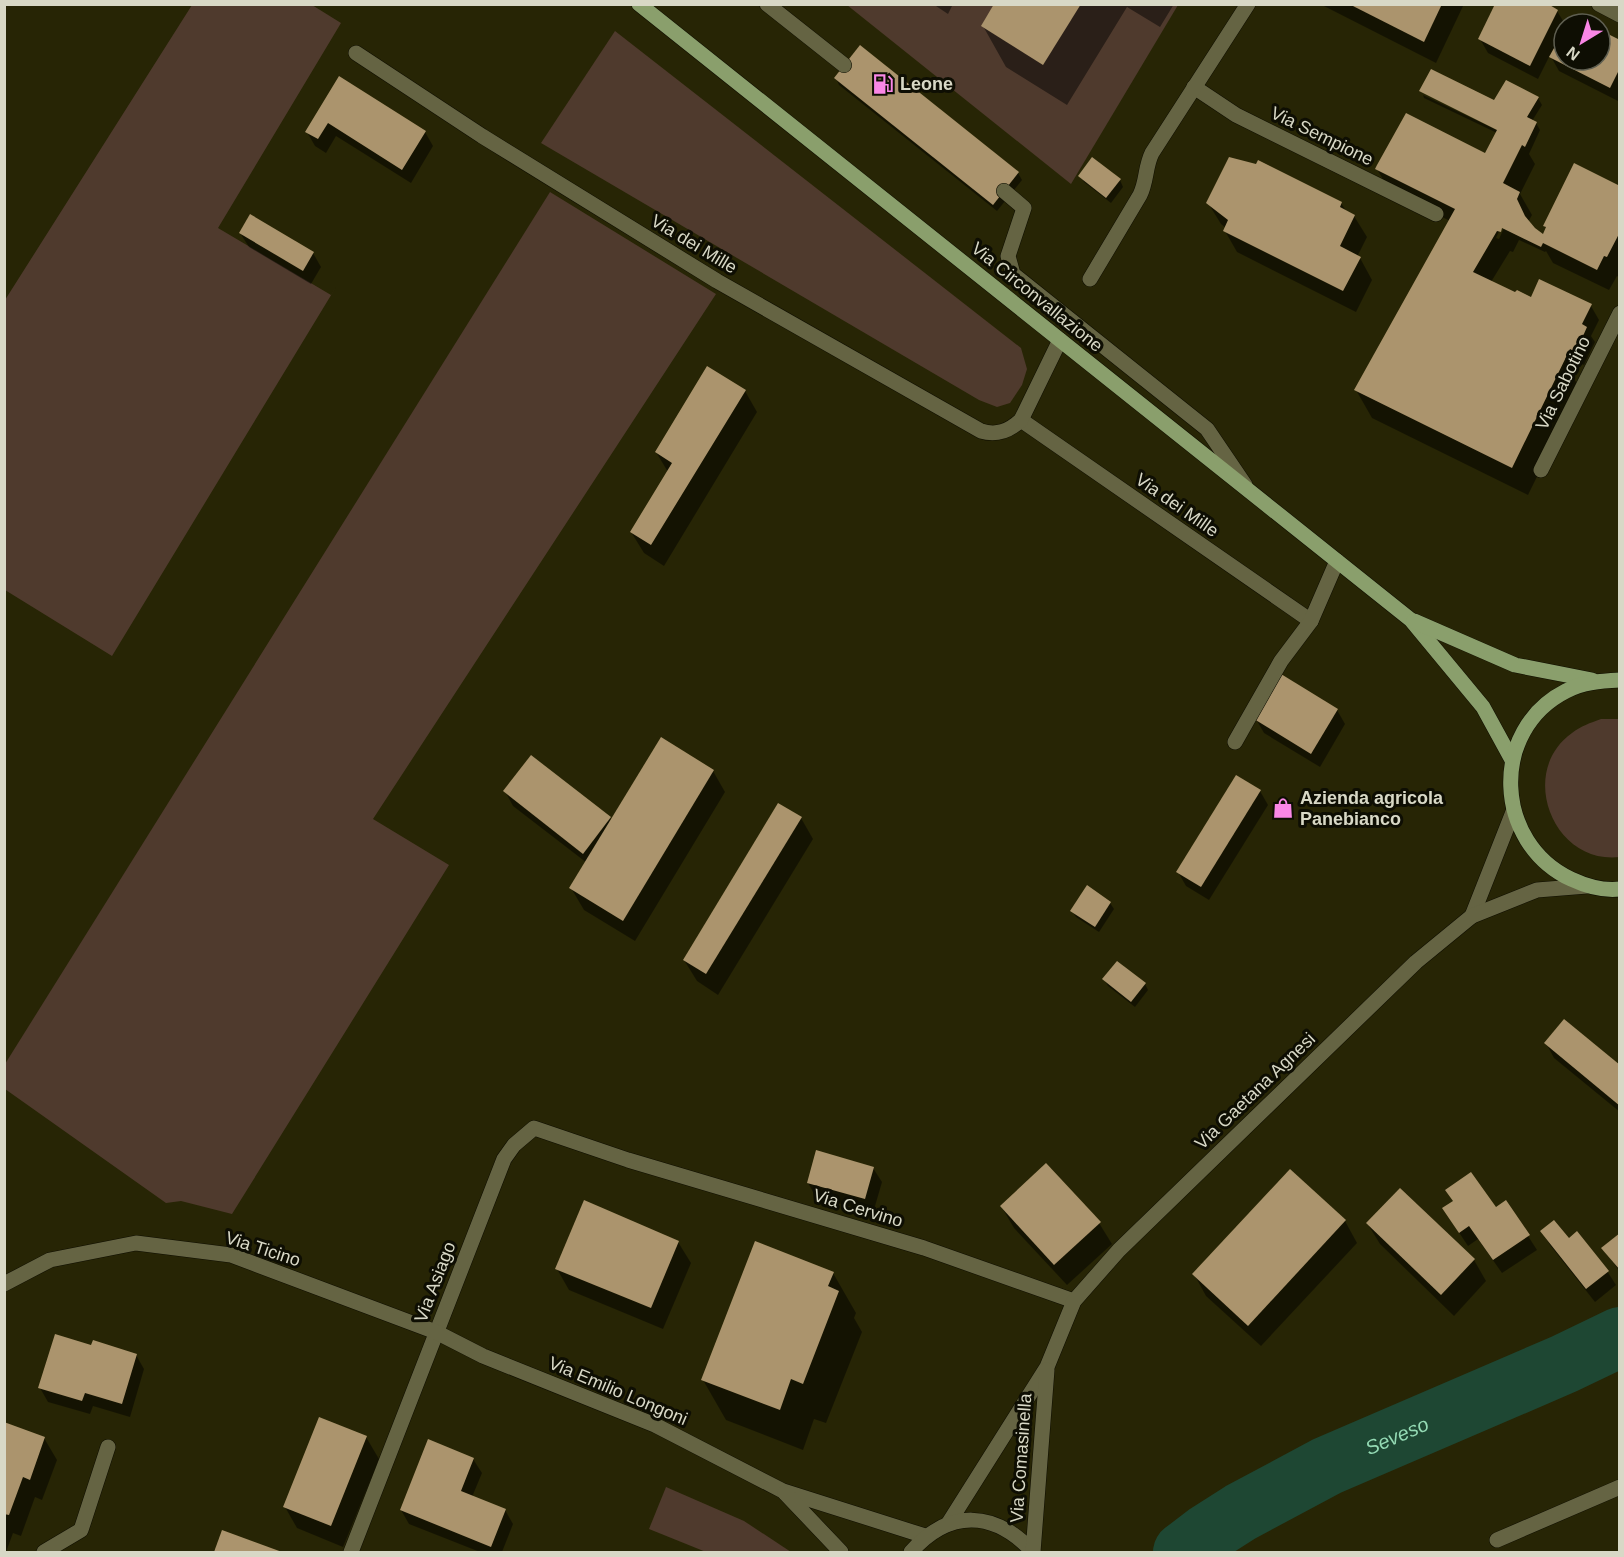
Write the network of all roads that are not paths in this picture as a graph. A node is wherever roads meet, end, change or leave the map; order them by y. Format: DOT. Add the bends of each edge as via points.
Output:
graph roads {
  1 [pos="639,4"];
  2 [pos="767,4"];
  3 [pos="1248,4"];
  4 [pos="1599,4"];
  5 [pos="1620,15"];
  6 [pos="356,53"];
  7 [pos="844,65"];
  8 [pos="1194,87"];
  9 [pos="1004,191"];
  10 [pos="1436,214"];
  11 [pos="1090,279"];
  12 [pos="1620,313"];
  13 [pos="1060,340"];
  14 [pos="1021,420"];
  15 [pos="1541,471"];
  16 [pos="1250,493"];
  17 [pos="1337,561"];
  18 [pos="1411,620"];
  19 [pos="1311,621"];
  20 [pos="1620,680"];
  21 [pos="1595,681"];
  22 [pos="1235,742"];
  23 [pos="1512,760"];
  24 [pos="1513,812"];
  25 [pos="1587,886"];
  26 [pos="1620,889"];
  27 [pos="1472,916"];
  28 [pos="628,1160"];
  29 [pos="4,1284"];
  30 [pos="1074,1301"];
  31 [pos="436,1332"];
  32 [pos="1047,1366"];
  33 [pos="108,1447"];
  34 [pos="1620,1487"];
  35 [pos="783,1491"];
  36 [pos="948,1524"];
  37 [pos="925,1536"];
  38 [pos="1497,1540"];
  39 [pos="44,1552"];
  40 [pos="351,1552"];
  41 [pos="841,1552"];
  42 [pos="911,1552"];
  43 [pos="1033,1552"];
  1 -- 13 [label="main road, Via Circonvallazione"];
  2 -- 7 [label="street"];
  3 -- 8 [label="street"];
  4 -- 5 [label="street"];
  6 -- 14 [label="street, Via dei Mille" via="717,281 981,431 1002,432"];
  8 -- 10 [label="street, Via Sempione" via="1236,115"];
  8 -- 11 [label="street" via="1152,153 1140,195"];
  9 -- 16 [label="street" via="1024,208 1008,256 1013,274 1207,429"];
  12 -- 15 [label="street, Via Sabotino"];
  13 -- 14 [label="street"];
  13 -- 16 [label="main road, Via Circonvallazione"];
  14 -- 19 [label="street, Via dei Mille"];
  16 -- 17 [label="main road, Via Circonvallazione"];
  17 -- 18 [label="main road, Via Circonvallazione"];
  17 -- 19 [label="street"];
  18 -- 21 [label="main road, Via Circonvallazione" via="1515,664"];
  18 -- 23 [label="main road, Via Circonvallazione" via="1483,707"];
  19 -- 22 [label="street" via="1281,661"];
  20 -- 21 [label="main road"];
  21 -- 23 [label="main road" via="1566,691 1542,708 1523,732"];
  23 -- 24 [label="main road"];
  24 -- 25 [label="main road" via="1531,849 1556,872"];
  24 -- 27 [label="street, Via Gaetana Agnesi"];
  25 -- 26 [label="main road"];
  25 -- 27 [label="street, Via Gaetana Agnesi" via="1537,890"];
  27 -- 30 [label="street, Via Gaetana Agnesi" via="1416,962 1119,1250"];
  28 -- 30 [label="street, Via Cervino" via="924,1248"];
  28 -- 31 [label="street, Via Asiago" via="534,1128 514,1145 504,1159"];
  29 -- 31 [label="street, Via Ticino" via="50,1260 136,1243 231,1255"];
  30 -- 32 [label="street, Via Comasinella"];
  31 -- 35 [label="street, Via Emilio Longoni" via="483,1356 655,1425"];
  31 -- 40 [label="street, Via Asiago"];
  32 -- 36 [label="street, Via Comasinella"];
  32 -- 43 [label="street, Via Comasinella"];
  33 -- 39 [label="street" via="81,1530"];
  34 -- 38 [label="street"];
  35 -- 37 [label="street, Via Emilio Longoni"];
  35 -- 41 [label="street, Via Emilio Longoni"];
  36 -- 37 [label="street"];
  36 -- 43 [label="street" via="986,1522 1020,1538"];
  37 -- 42 [label="street"];
}
